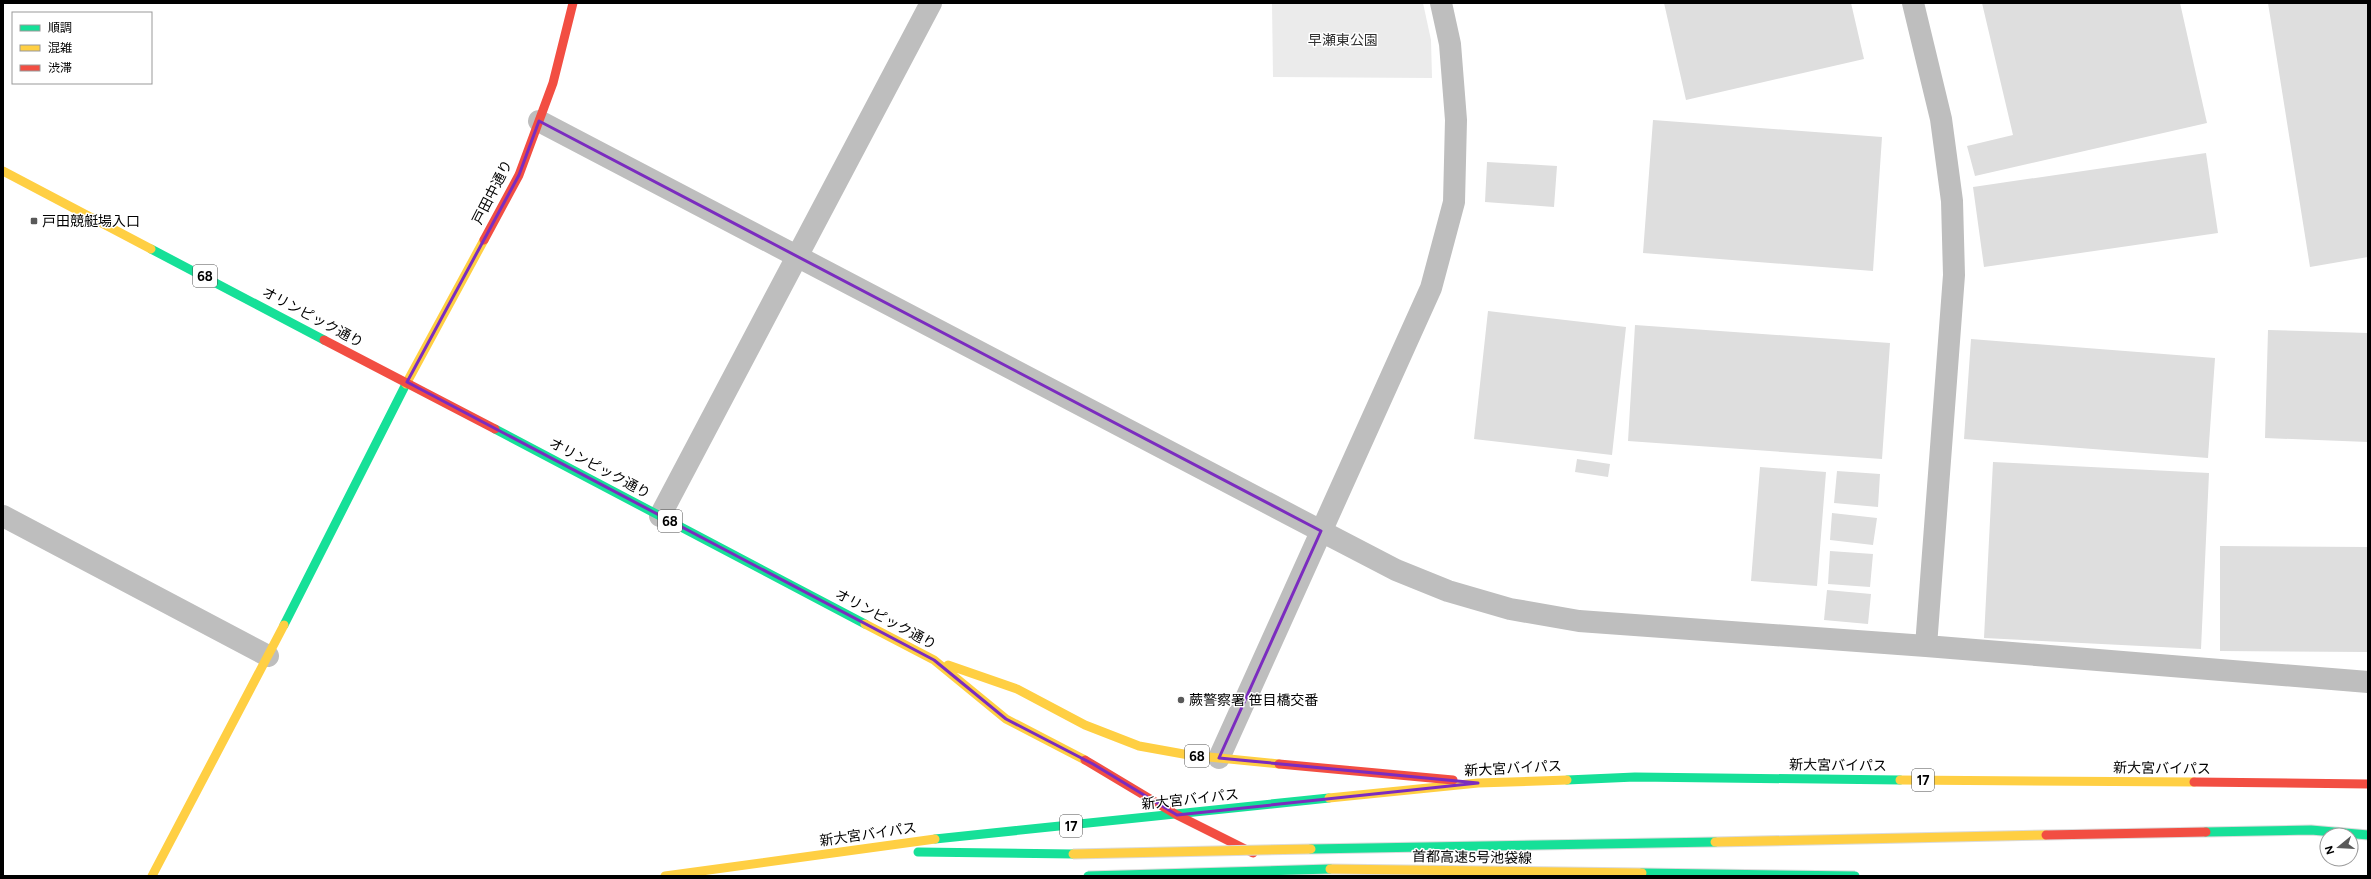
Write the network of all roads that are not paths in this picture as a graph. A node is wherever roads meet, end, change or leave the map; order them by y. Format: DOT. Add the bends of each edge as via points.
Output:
graph roads {
  1 [pos="573,3"];
  2 [pos="931,3"];
  3 [pos="1440,3"];
  4 [pos="1913,3"];
  5 [pos="540,121"];
  6 [pos="3,171"];
  7 [pos="797,257"];
  8 [pos="407,382"];
  9 [pos="3,516"];
  10 [pos="660,516"];
  11 [pos="1321,531"];
  12 [pos="1926,646"];
  13 [pos="268,656"];
  14 [pos="934,660"];
  15 [pos="2368,682"];
  16 [pos="1219,758"];
  17 [pos="1478,783"];
  18 [pos="2368,784"];
  19 [pos="1177,815"];
  20 [pos="2368,835"];
  21 [pos="839,852"];
  22 [pos="152,876"];
  23 [pos="665,876"];
  24 [pos="1088,876"];
  25 [pos="1299,876"];
  26 [pos="1855,876"];
  1 -- 5 [label="main road, 戸田中通り" via="565,42"];
  2 -- 7 [label="street"];
  3 -- 11 [label="street" via="1450,44 1456,120 1454,202 1431,288"];
  4 -- 12 [label="street" via="1941,119 1952,201 1954,275"];
  5 -- 7 [label="street"];
  5 -- 8 [label="main road, 戸田中通り" via="518,175"];
  6 -- 8 [label="main road, オリンピック通り / 68"];
  7 -- 10 [label="street"];
  7 -- 11 [label="street"];
  8 -- 10 [label="main road, オリンピック通り / 68"];
  8 -- 13 [label="main road, 戸田中通り"];
  9 -- 13 [label="street"];
  10 -- 14 [label="main road, オリンピック通り / 68"];
  11 -- 12 [label="street" via="1403,573 1448,591 1510,609 1579,621"];
  11 -- 16 [label="street"];
  12 -- 15 [label="street"];
  13 -- 22 [label="main road, 戸田中通り"];
  14 -- 16 [label="main road, 68" via="1017,689 1085,725 1139,746"];
  14 -- 19 [label="main road, オリンピック通り / 68" via="1006,719 1093,764"];
  16 -- 17 [label="main road, 68"];
  17 -- 18 [label="main road, 新大宮バイパス / 17" via="1635,777"];
  17 -- 19 [label="main road, 新大宮バイパス / 17"];
  19 -- 21 [label="main road, 新大宮バイパス / 17" via="955,836"];
  19 -- 25 [label="main road, オリンピック通り / 68"];
  20 -- 21 [label="main road, bridge" via="2303,830 1073,854"];
  21 -- 23 [label="main road, 新大宮バイパス / 17"];
  24 -- 26 [label="main road, 首都高速5号池袋線, bridge" via="1346,869"];
}
